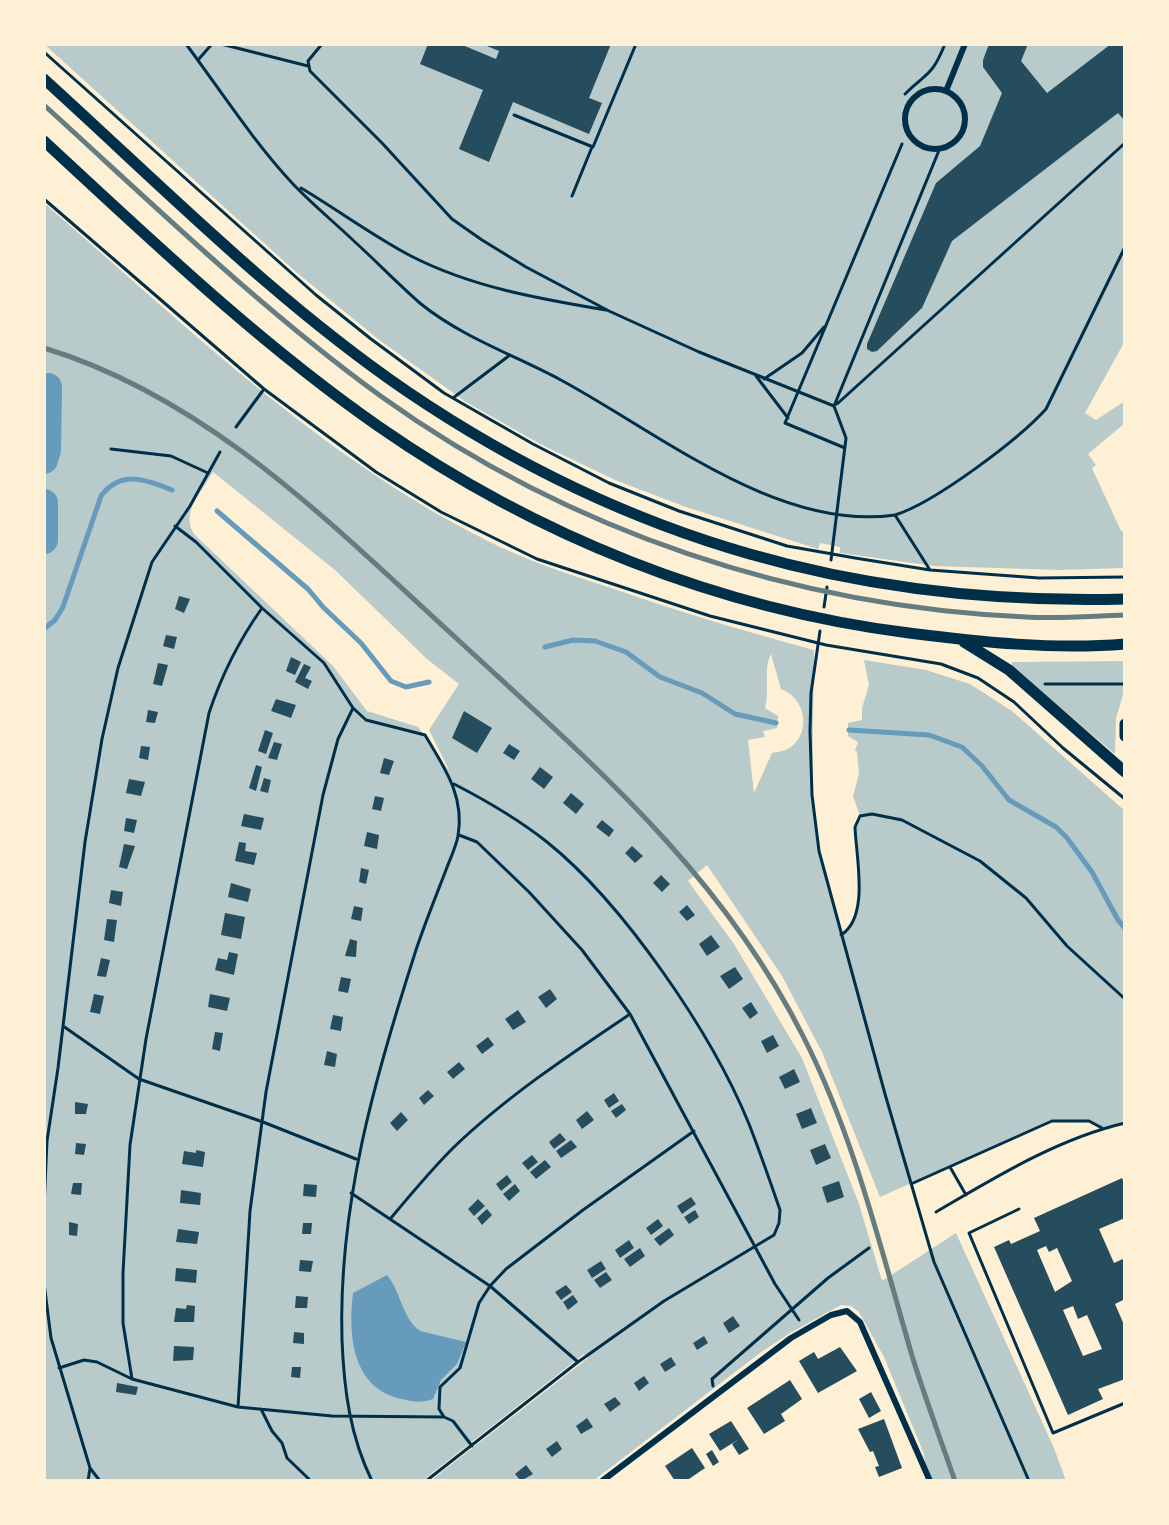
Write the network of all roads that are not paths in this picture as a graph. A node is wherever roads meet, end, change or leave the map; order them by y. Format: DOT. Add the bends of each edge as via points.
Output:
graph roads {
  1 [pos="965,44"];
  2 [pos="44,79"];
  3 [pos="946,91"];
  4 [pos="44,141"];
  5 [pos="1125,599"];
  6 [pos="960,640"];
  7 [pos="1125,644"];
  8 [pos="1125,724"];
  9 [pos="1125,736"];
  10 [pos="1125,772"];
  11 [pos="1019,1209"];
  12 [pos="1125,1403"];
  13 [pos="602,1481"];
  14 [pos="930,1481"];
  1 -- 3 [label="street"];
  2 -- 5 [label="highway" via="334,337 406,391 548,476 705,542 852,580 997,598"];
  3 -- 3 [label="street" via="919,93 905,115 911,137 925,147 940,148 955,140 963,126 959,102"];
  4 -- 6 [label="highway" via="307,373 379,427 485,494 587,544 691,585 829,621"];
  6 -- 7 [label="highway"];
  6 -- 10 [label="highway" via="1031,688"];
  8 -- 9 [label="highway"];
  11 -- 12 [label="lane" via="969,1233 1053,1433"];
  13 -- 14 [label="street" via="791,1338 840,1311 860,1322"];
}
